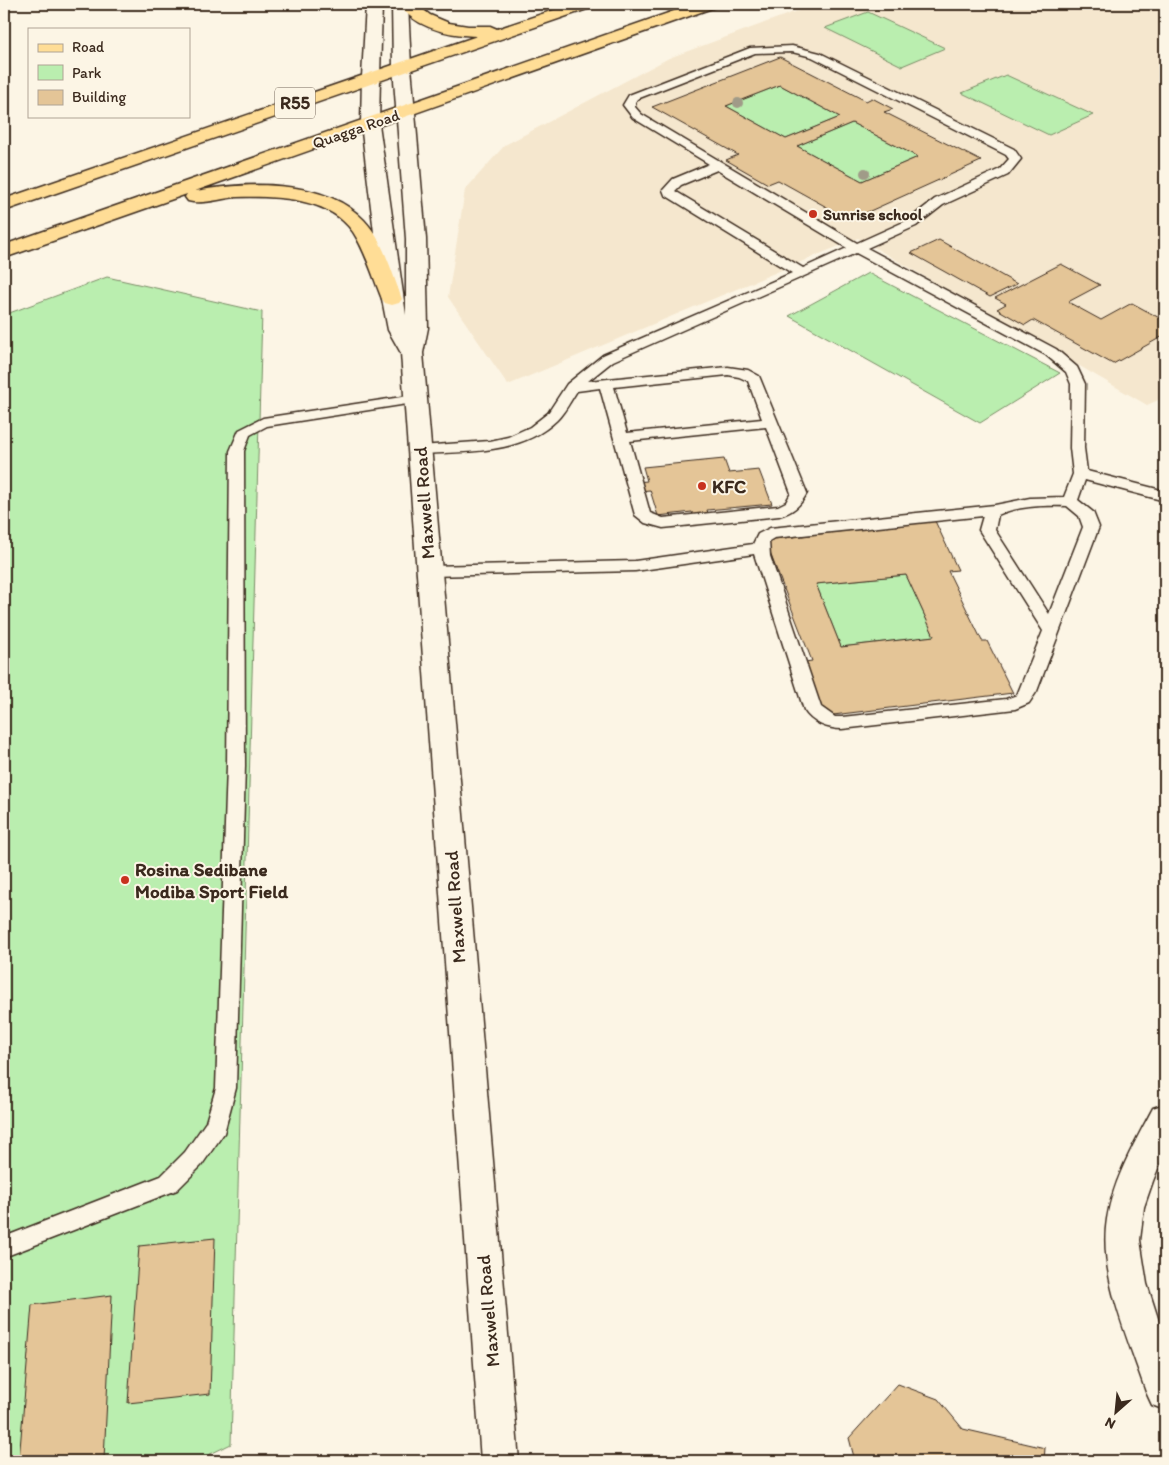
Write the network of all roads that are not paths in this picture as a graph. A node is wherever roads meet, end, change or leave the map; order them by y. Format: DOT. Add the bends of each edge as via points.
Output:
graph roads {
  1 [pos="374,4"];
  2 [pos="400,4"];
  3 [pos="408,4"];
  4 [pos="587,4"];
  5 [pos="709,4"];
  6 [pos="515,28"];
  7 [pos="402,67"];
  8 [pos="371,77"];
  9 [pos="405,112"];
  10 [pos="370,124"];
  11 [pos="718,165"];
  12 [pos="4,204"];
  13 [pos="123,210"];
  14 [pos="856,248"];
  15 [pos="4,252"];
  16 [pos="802,273"];
  17 [pos="392,299"];
  18 [pos="412,353"];
  19 [pos="606,383"];
  20 [pos="572,387"];
  21 [pos="416,399"];
  22 [pos="772,422"];
  23 [pos="621,438"];
  24 [pos="420,450"];
  25 [pos="1080,474"];
  26 [pos="1165,496"];
  27 [pos="1070,502"];
  28 [pos="994,510"];
  29 [pos="761,548"];
  30 [pos="429,571"];
  31 [pos="1051,630"];
  32 [pos="1165,1118"];
  33 [pos="4,1247"];
  34 [pos="1165,1392"];
  35 [pos="500,1461"];
  1 -- 8 [label="street, Maxwell Road"];
  2 -- 7 [label="street, Maxwell Road"];
  3 -- 6 [label="main road" via="420,16 447,27 467,31"];
  4 -- 6 [label="main road, R55"];
  5 -- 9 [label="main road, Quagga Road / R55"];
  6 -- 7 [label="main road, R55"];
  7 -- 8 [label="main road, R55"];
  7 -- 9 [label="street, Maxwell Road"];
  8 -- 10 [label="street, Maxwell Road"];
  8 -- 12 [label="main road, R55"];
  9 -- 10 [label="main road, Quagga Road / R55"];
  9 -- 18 [label="street, Maxwell Road" via="416,239 417,328"];
  10 -- 13 [label="main road, Quagga Road / R55"];
  10 -- 17 [label="street, Maxwell Road"];
  11 -- 14 [label="lane"];
  11 -- 14 [label="lane" via="630,110 629,100 754,50 768,48 816,55 1010,152 1015,160 1004,172 939,202 912,223"];
  11 -- 16 [label="lane" via="677,182 669,192"];
  13 -- 15 [label="main road, Quagga Road / R55"];
  13 -- 17 [label="main road" via="198,196 255,190 317,201 341,212 364,232"];
  14 -- 16 [label="lane"];
  14 -- 25 [label="lane" via="1051,352 1072,370 1078,384"];
  16 -- 20 [label="lane" via="619,352"];
  17 -- 18 [label="street, Maxwell Road" via="399,330"];
  18 -- 21 [label="street, Maxwell Road"];
  19 -- 20 [label="lane"];
  19 -- 22 [label="lane" via="728,371 743,373 754,380"];
  19 -- 23 [label="lane"];
  20 -- 24 [label="lane" via="553,416 535,430 512,441 490,446"];
  21 -- 24 [label="street, Maxwell Road"];
  21 -- 33 [label="lane" via="263,422 244,433 237,451 236,766 226,1088 216,1126 193,1159 169,1183"];
  22 -- 23 [label="lane"];
  22 -- 23 [label="lane" via="799,493 795,503 779,511 662,523 650,520 643,515"];
  24 -- 30 [label="street, Maxwell Road"];
  25 -- 26 [label="lane"];
  25 -- 27 [label="lane"];
  27 -- 28 [label="lane" via="1012,505"];
  27 -- 31 [label="lane" via="1092,521"];
  28 -- 29 [label="lane" via="770,533 761,540"];
  28 -- 31 [label="lane" via="988,519 987,530"];
  29 -- 30 [label="lane" via="635,566"];
  29 -- 31 [label="lane" via="813,710 831,723 1009,705 1022,699 1028,691"];
  30 -- 35 [label="street, Maxwell Road"];
  32 -- 34 [label="street" via="1131,1194 1122,1243 1131,1288"];
}
